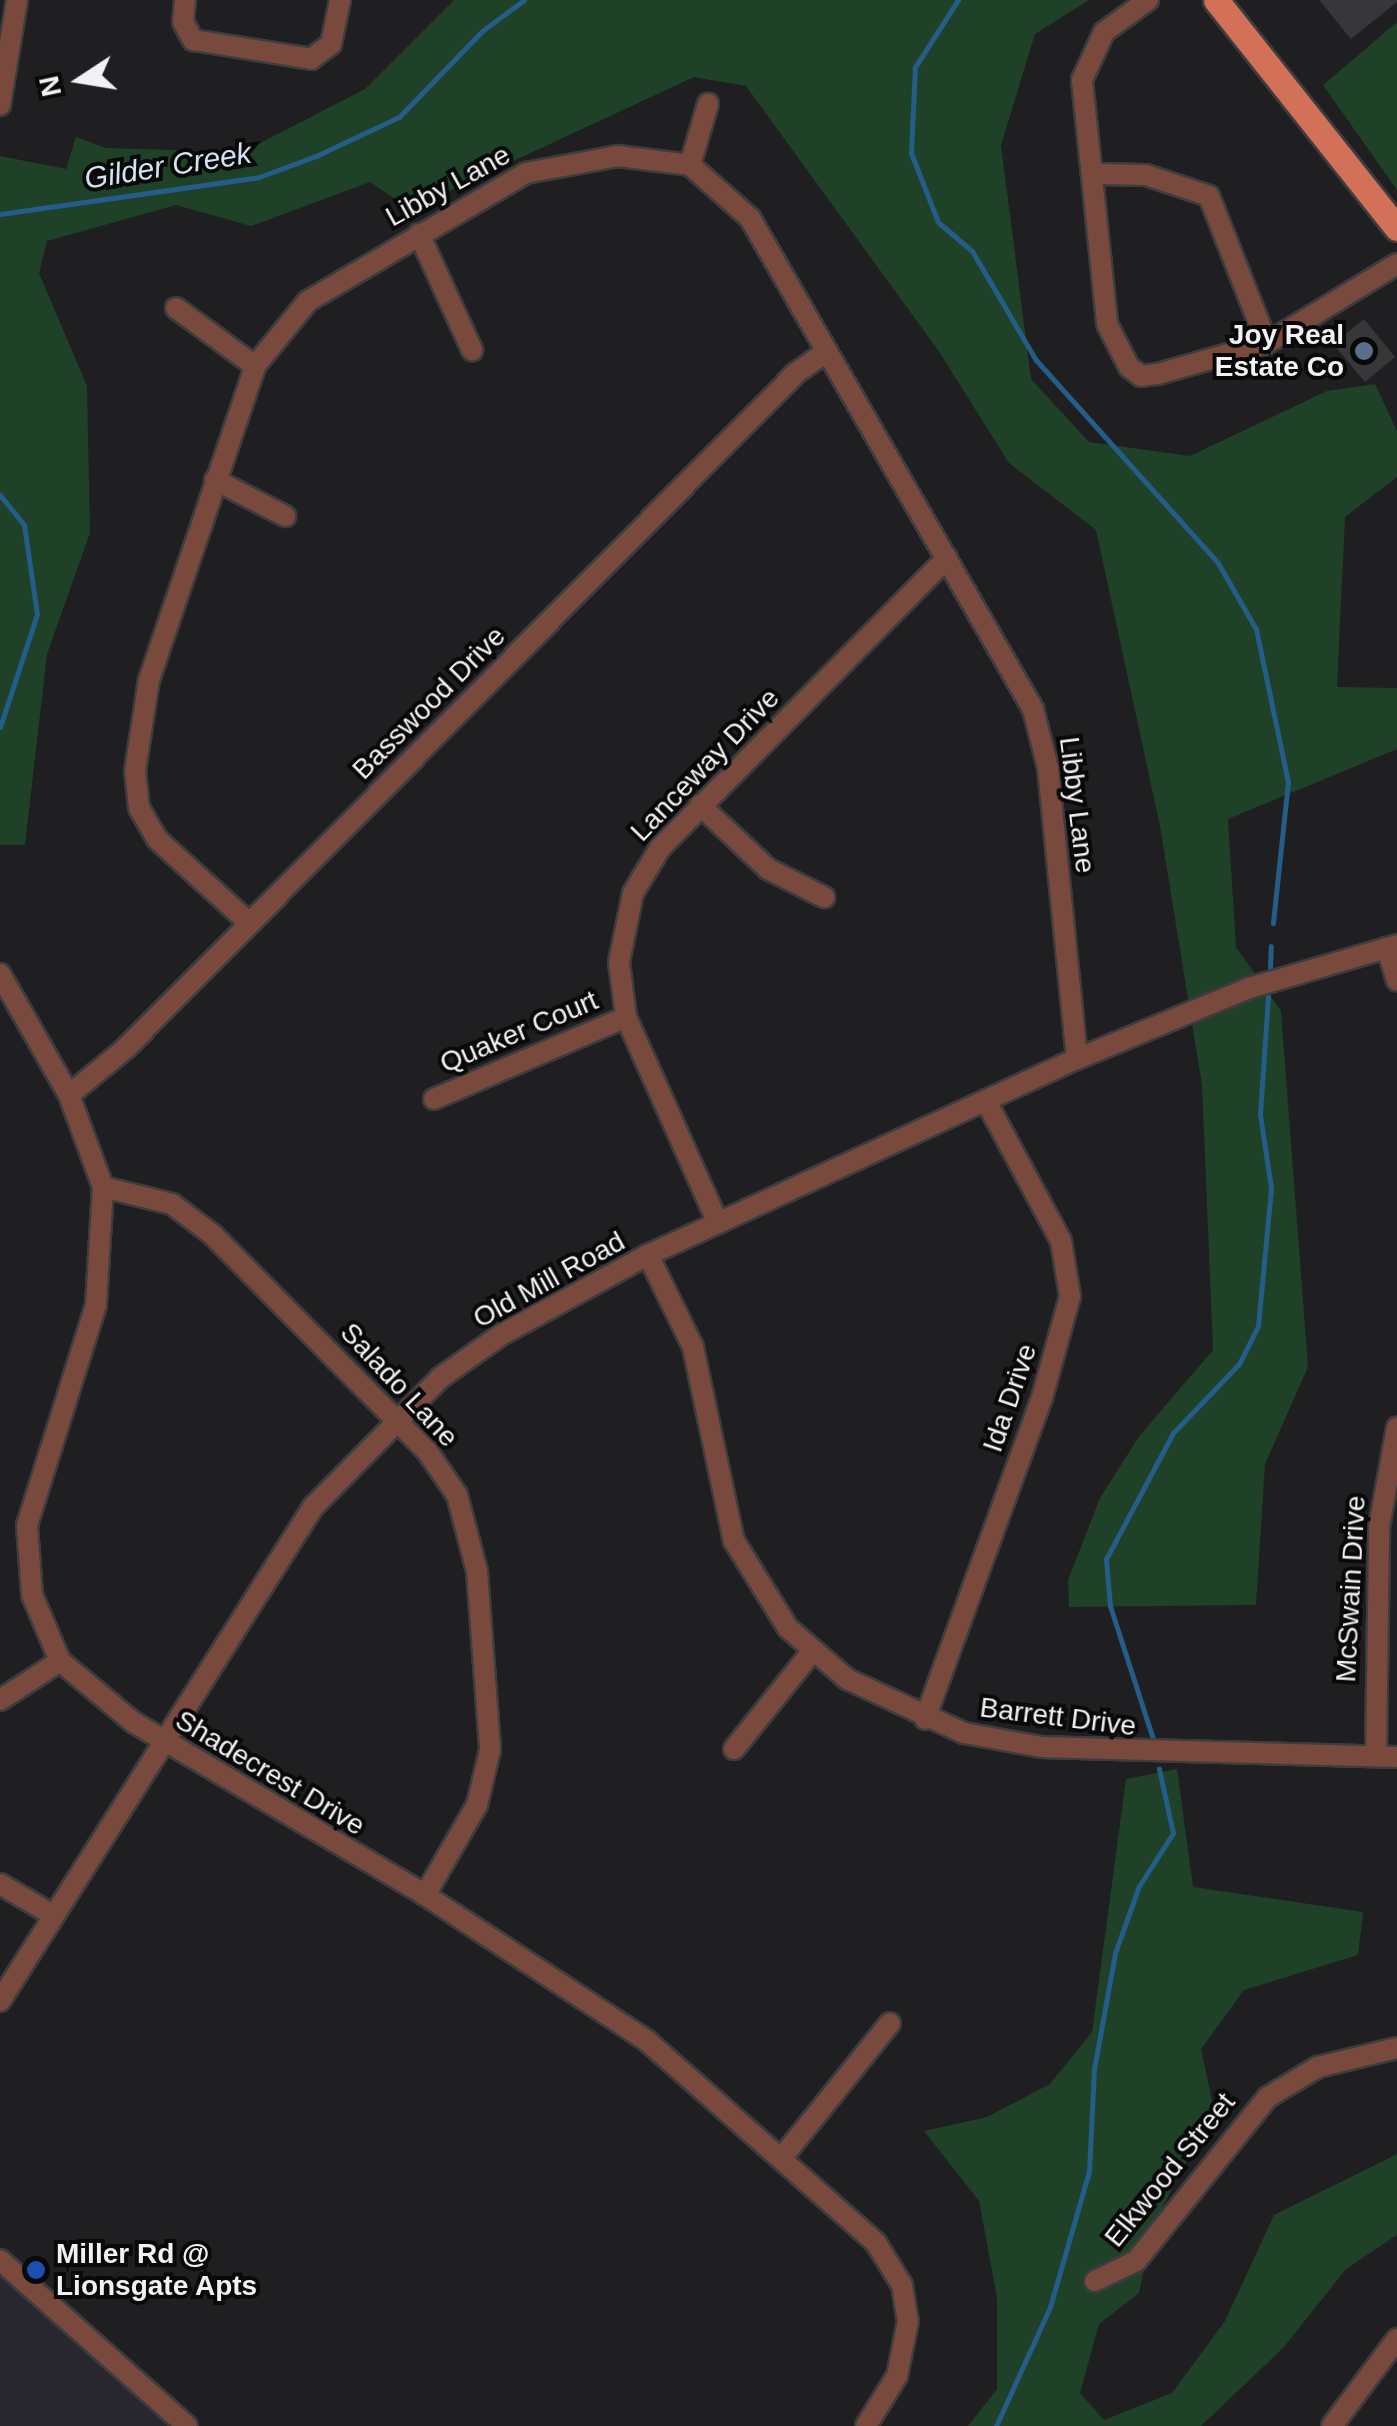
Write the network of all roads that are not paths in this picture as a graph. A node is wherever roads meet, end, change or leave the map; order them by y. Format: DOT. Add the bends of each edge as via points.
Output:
graph roads {
  1 [pos="17,0"];
  2 [pos="185,0"];
  3 [pos="340,0"];
  4 [pos="1148,0"];
  5 [pos="1216,0"];
  6 [pos="708,104"];
  7 [pos="0,106"];
  8 [pos="690,165"];
  9 [pos="1097,174"];
  10 [pos="1397,228"];
  11 [pos="419,234"];
  12 [pos="1397,264"];
  13 [pos="176,308"];
  14 [pos="1267,343"];
  15 [pos="472,350"];
  16 [pos="828,351"];
  17 [pos="254,366"];
  18 [pos="214,480"];
  19 [pos="285,516"];
  20 [pos="947,558"];
  21 [pos="700,805"];
  22 [pos="824,897"];
  23 [pos="246,921"];
  24 [pos="1392,946"];
  25 [pos="0,974"];
  26 [pos="1397,981"];
  27 [pos="626,1017"];
  28 [pos="1077,1059"];
  29 [pos="69,1094"];
  30 [pos="434,1098"];
  31 [pos="986,1100"];
  32 [pos="104,1188"];
  33 [pos="718,1223"];
  34 [pos="648,1255"];
  35 [pos="394,1418"];
  36 [pos="1397,1428"];
  37 [pos="810,1654"];
  38 [pos="60,1661"];
  39 [pos="0,1700"];
  40 [pos="925,1719"];
  41 [pos="162,1738"];
  42 [pos="734,1748"];
  43 [pos="1387,1756"];
  44 [pos="0,1884"];
  45 [pos="425,1895"];
  46 [pos="53,1914"];
  47 [pos="0,2001"];
  48 [pos="890,2022"];
  49 [pos="1397,2048"];
  50 [pos="784,2155"];
  51 [pos="0,2260"];
  52 [pos="1094,2281"];
  53 [pos="1397,2340"];
  54 [pos="187,2426"];
  55 [pos="866,2426"];
  56 [pos="1332,2426"];
  1 -- 7 [label="street"];
  2 -- 3 [label="street" via="183,22 193,40 311,59 331,44"];
  4 -- 9 [label="street" via="1104,32 1084,64"];
  5 -- 10 [label="main road"];
  6 -- 8 [label="street"];
  8 -- 11 [label="street, Libby Lane" via="618,156 555,163"];
  8 -- 16 [label="street, Libby Lane" via="750,218"];
  9 -- 14 [label="street" via="1146,175 1208,196"];
  9 -- 14 [label="street" via="1107,324 1129,367 1141,376 1158,374"];
  11 -- 15 [label="street"];
  11 -- 17 [label="street, Libby Lane" via="308,301"];
  12 -- 14 [label="street"];
  13 -- 17 [label="street"];
  16 -- 20 [label="street, Libby Lane"];
  16 -- 23 [label="street, Basswood Drive" via="796,373"];
  17 -- 18 [label="street, Libby Lane"];
  18 -- 19 [label="street"];
  18 -- 23 [label="street, Libby Lane" via="149,680 136,794 157,839"];
  20 -- 21 [label="street, Lanceway Drive"];
  20 -- 28 [label="street, Libby Lane" via="1042,732"];
  21 -- 22 [label="street" via="768,870"];
  21 -- 27 [label="street, Lanceway Drive" via="660,848 633,893 620,962"];
  23 -- 29 [label="street, Basswood Drive" via="126,1048"];
  24 -- 26 [label="street"];
  24 -- 28 [label="street, Old Mill Road" via="1249,988"];
  25 -- 29 [label="street, Shadecrest Drive"];
  27 -- 30 [label="street, Quaker Court"];
  27 -- 33 [label="street, Lanceway Drive"];
  28 -- 31 [label="street, Old Mill Road"];
  29 -- 32 [label="street, Shadecrest Drive"];
  31 -- 33 [label="street, Old Mill Road"];
  31 -- 40 [label="street, Ida Drive" via="1061,1242 1070,1296 1042,1398"];
  32 -- 35 [label="street, Salado Lane" via="150,1194 185,1211"];
  32 -- 38 [label="street, Shadecrest Drive" via="96,1304 27,1526 32,1595"];
  33 -- 34 [label="street, Old Mill Road"];
  34 -- 35 [label="street, Old Mill Road" via="500,1335"];
  34 -- 37 [label="street, Barrett Drive" via="693,1347 734,1542"];
  35 -- 41 [label="street, Old Mill Road" via="313,1507"];
  35 -- 45 [label="street, Salado Lane" via="437,1463 465,1516 490,1722 482,1792"];
  36 -- 43 [label="street, McSwain Drive" via="1378,1527"];
  37 -- 40 [label="street, Barrett Drive"];
  37 -- 42 [label="street"];
  38 -- 39 [label="street"];
  38 -- 41 [label="street, Shadecrest Drive"];
  40 -- 43 [label="street, Barrett Drive" via="988,1739 1084,1752"];
  41 -- 45 [label="street, Shadecrest Drive"];
  41 -- 46 [label="street, Old Mill Road"];
  44 -- 46 [label="street"];
  45 -- 50 [label="street, Shadecrest Drive" via="646,2040"];
  46 -- 47 [label="street, Old Mill Road"];
  48 -- 50 [label="street"];
  49 -- 52 [label="street, Elkwood Street" via="1318,2068 1268,2096 1146,2250"];
  50 -- 55 [label="street, Shadecrest Drive" via="876,2242 902,2285 905,2346"];
  51 -- 54 [label="street"];
  53 -- 56 [label="street"];
}
